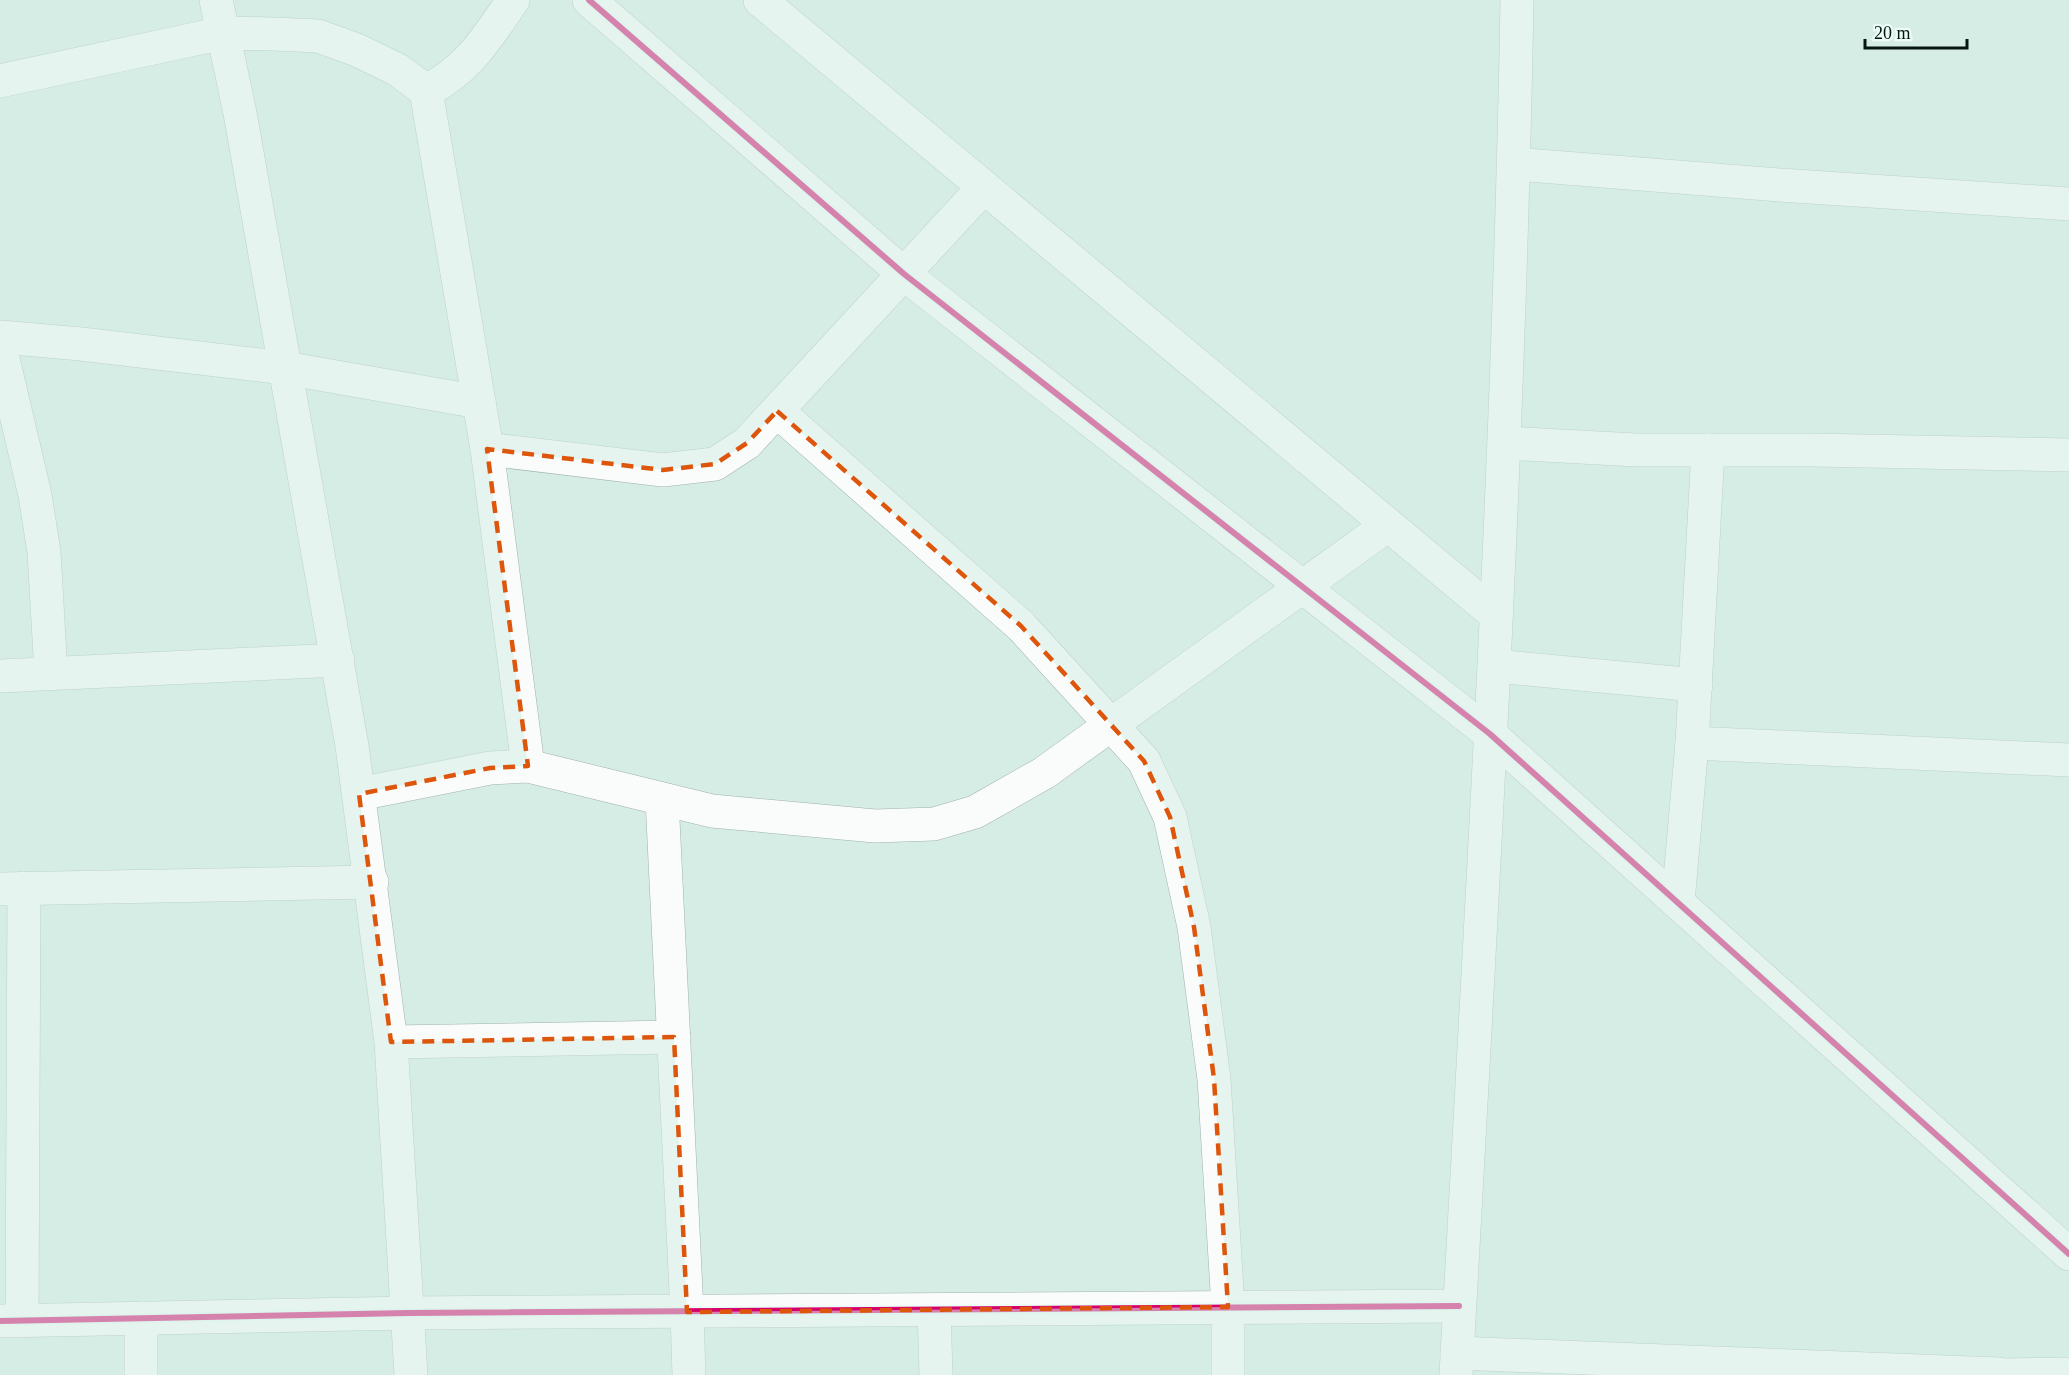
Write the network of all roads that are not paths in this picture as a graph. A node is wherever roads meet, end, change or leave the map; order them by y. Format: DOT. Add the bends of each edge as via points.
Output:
graph roads {
  1 [pos="216,0"];
  2 [pos="513,0"];
  3 [pos="589,0"];
  4 [pos="760,0"];
  5 [pos="1517,0"];
  6 [pos="223,33"];
  7 [pos="0,81"];
  8 [pos="426,91"];
  9 [pos="1514,164"];
  10 [pos="984,187"];
  11 [pos="2069,204"];
  12 [pos="904,274"];
  13 [pos="0,337"];
  14 [pos="0,346"];
  15 [pos="285,368"];
  16 [pos="479,402"];
  17 [pos="777,411"];
  18 [pos="1505,443"];
  19 [pos="487,449"];
  20 [pos="1708,450"];
  21 [pos="2069,455"];
  22 [pos="1388,525"];
  23 [pos="1301,587"];
  24 [pos="1496,615"];
  25 [pos="338,660"];
  26 [pos="1495,666"];
  27 [pos="51,673"];
  28 [pos="0,676"];
  29 [pos="1696,685"];
  30 [pos="1112,724"];
  31 [pos="1490,734"];
  32 [pos="1692,743"];
  33 [pos="2069,760"];
  34 [pos="528,766"];
  35 [pos="359,794"];
  36 [pos="662,799"];
  37 [pos="372,882"];
  38 [pos="12,888"];
  39 [pos="1678,902"];
  40 [pos="674,1037"];
  41 [pos="391,1042"];
  42 [pos="2069,1254"];
  43 [pos="1459,1306"];
  44 [pos="1228,1307"];
  45 [pos="934,1310"];
  46 [pos="687,1312"];
  47 [pos="408,1313"];
  48 [pos="141,1318"];
  49 [pos="11,1321"];
  50 [pos="1456,1364"];
  51 [pos="2069,1374"];
  52 [pos="141,1375"];
  53 [pos="411,1375"];
  54 [pos="689,1375"];
  55 [pos="936,1375"];
  56 [pos="1228,1375"];
  57 [pos="1999,1375"];
  1 -- 6 [label="street"];
  2 -- 8 [label="street" via="476,53 444,82"];
  3 -- 12 [label="street"];
  4 -- 10 [label="street"];
  5 -- 9 [label="street"];
  6 -- 7 [label="street"];
  6 -- 8 [label="street" via="318,36 398,70"];
  6 -- 15 [label="street"];
  8 -- 16 [label="street"];
  9 -- 11 [label="street"];
  9 -- 18 [label="street"];
  10 -- 12 [label="street"];
  10 -- 22 [label="street"];
  12 -- 17 [label="street"];
  12 -- 23 [label="street"];
  13 -- 15 [label="street"];
  14 -- 27 [label="street" via="35,495 44,552"];
  15 -- 16 [label="street"];
  15 -- 25 [label="street"];
  16 -- 19 [label="street"];
  17 -- 19 [label="street" via="747,443 715,464 663,470"];
  17 -- 30 [label="street" via="1021,626"];
  18 -- 20 [label="street"];
  18 -- 24 [label="street"];
  19 -- 34 [label="street"];
  20 -- 21 [label="street"];
  20 -- 29 [label="street"];
  22 -- 23 [label="street"];
  22 -- 24 [label="street"];
  23 -- 30 [label="street"];
  23 -- 31 [label="street"];
  24 -- 26 [label="street"];
  25 -- 27 [label="street"];
  25 -- 35 [label="street"];
  26 -- 29 [label="street"];
  26 -- 31 [label="street"];
  27 -- 28 [label="street"];
  29 -- 32 [label="street"];
  30 -- 36 [label="street" via="1044,773 984,807 934,824 863,825 712,811"];
  30 -- 44 [label="street" via="1144,761 1170,817 1194,927 1214,1079"];
  31 -- 39 [label="street"];
  31 -- 43 [label="street"];
  32 -- 33 [label="street"];
  32 -- 39 [label="street"];
  34 -- 35 [label="street" via="489,768"];
  34 -- 36 [label="street"];
  35 -- 37 [label="street"];
  36 -- 40 [label="street"];
  37 -- 38 [label="street"];
  37 -- 41 [label="street"];
  38 -- 49 [label="street"];
  39 -- 42 [label="street"];
  40 -- 41 [label="street"];
  40 -- 46 [label="street"];
  41 -- 47 [label="street"];
  43 -- 44 [label="street"];
  43 -- 50 [label="street"];
  44 -- 45 [label="street"];
  44 -- 56 [label="street"];
  45 -- 46 [label="street"];
  45 -- 55 [label="street"];
  46 -- 47 [label="street"];
  46 -- 54 [label="street"];
  47 -- 48 [label="street"];
  47 -- 53 [label="street"];
  48 -- 49 [label="street"];
  48 -- 52 [label="street"];
  50 -- 57 [label="street"];
  51 -- 57 [label="street"];
}
